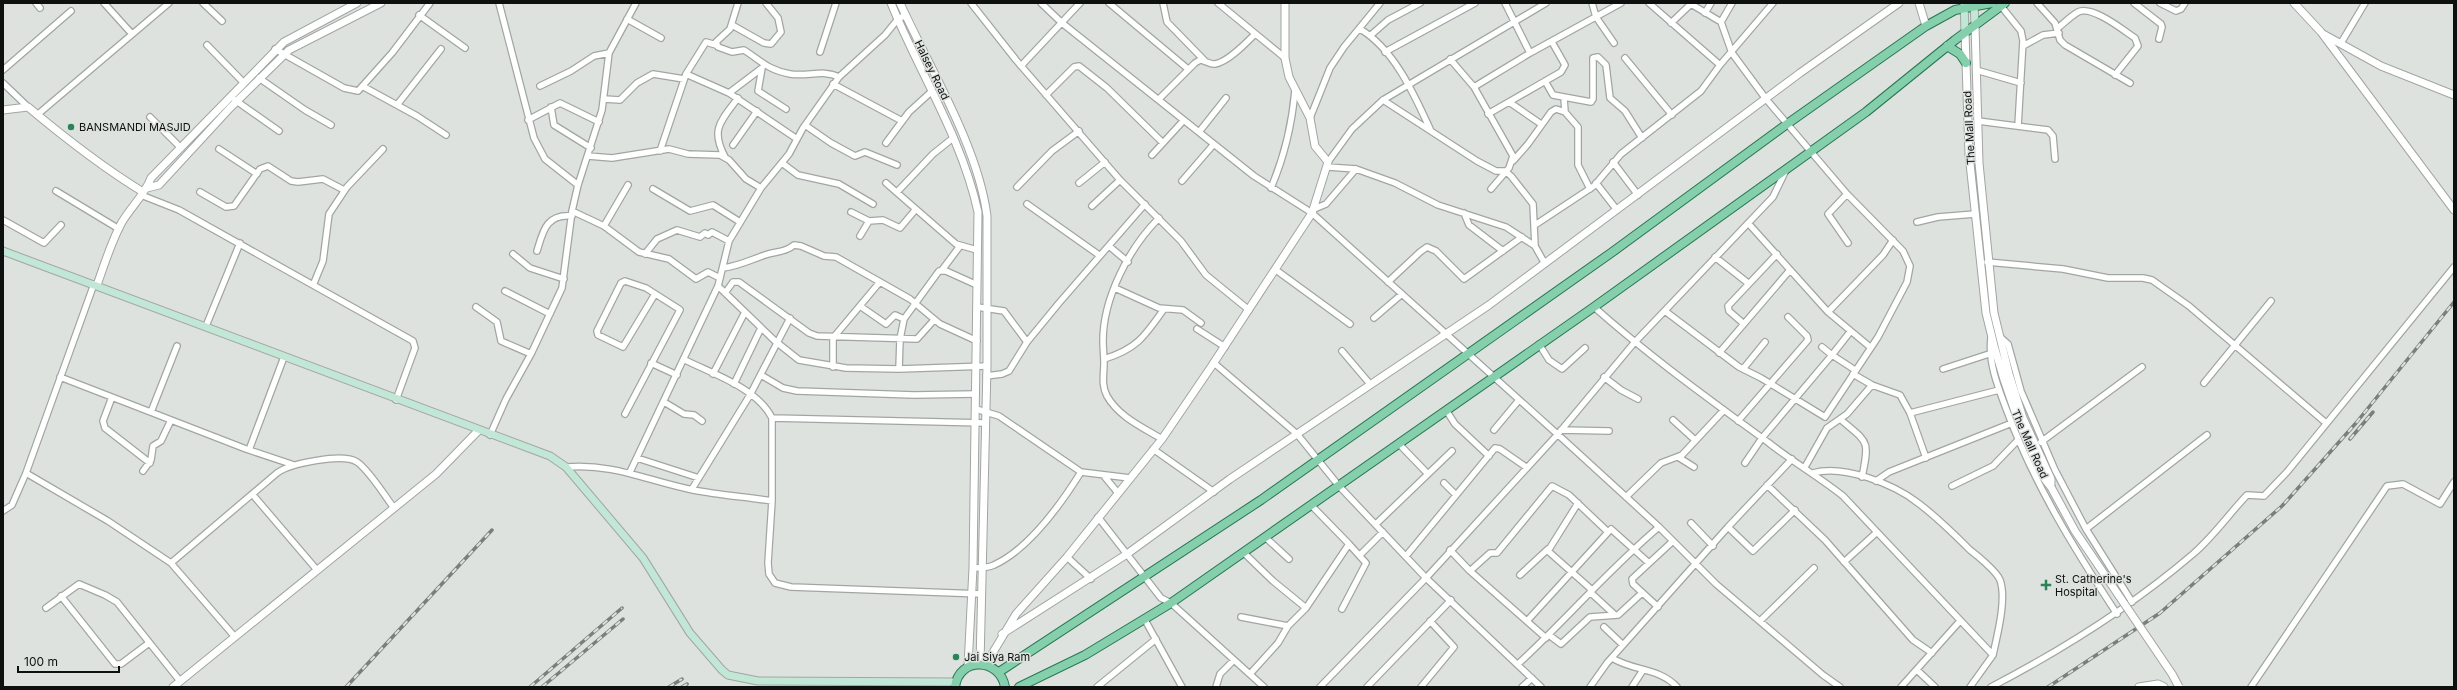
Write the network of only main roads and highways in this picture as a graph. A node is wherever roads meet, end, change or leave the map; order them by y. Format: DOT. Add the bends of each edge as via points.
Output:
graph roads {
  1 [pos="1992,3"];
  2 [pos="1974,4"];
  3 [pos="1965,5"];
  4 [pos="2003,5"];
  5 [pos="1975,25"];
  6 [pos="1965,32"];
  7 [pos="1947,46"];
  8 [pos="1966,63"];
  9 [pos="3,251"];
  10 [pos="999,672"];
  11 [pos="955,684"];
  12 [pos="1005,687"];
  13 [pos="1019,687"];
  1 -- 2 [label="main road"];
  2 -- 3 [label="main road"];
  2 -- 5 [label="main road"];
  3 -- 6 [label="main road, The Mall Road"];
  3 -- 10 [label="main road" via="1926,26 1318,460 1146,578"];
  4 -- 5 [label="main road"];
  5 -- 6 [label="main road"];
  6 -- 7 [label="main road"];
  7 -- 8 [label="main road" via="1960,54"];
  7 -- 13 [label="main road" via="1866,112 1788,168 1171,603 1085,655"];
  9 -- 11 [label="main road" via="550,456 566,467 643,558 690,633 728,675 758,681"];
  10 -- 11 [label="main road" via="983,664 968,666 958,676"];
  10 -- 12 [label="main road"];
}
